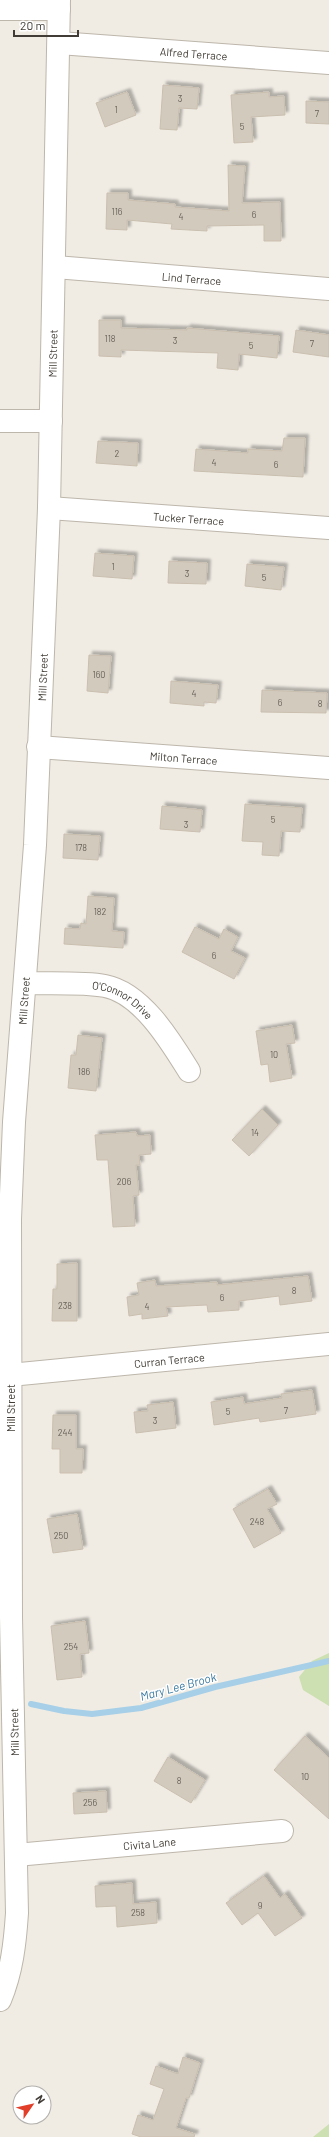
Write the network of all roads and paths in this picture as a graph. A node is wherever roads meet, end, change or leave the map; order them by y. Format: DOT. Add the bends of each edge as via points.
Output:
graph roads {
  1 [pos="59,5"];
  2 [pos="0,9"];
  3 [pos="59,43"];
  4 [pos="329,63"];
  5 [pos="55,267"];
  6 [pos="329,289"];
  7 [pos="0,421"];
  8 [pos="51,421"];
  9 [pos="49,508"];
  10 [pos="329,528"];
  11 [pos="38,747"];
  12 [pos="329,768"];
  13 [pos="25,983"];
  14 [pos="190,1071"];
  15 [pos="329,1344"];
  16 [pos="10,1374"];
  17 [pos="282,1831"];
  18 [pos="16,1855"];
  19 [pos="0,2000"];
  1 -- 2 [label="street"];
  1 -- 3 [label="street, Mill Street"];
  3 -- 4 [label="street, Alfred Terrace"];
  3 -- 5 [label="street, Mill Street"];
  5 -- 6 [label="street, Lind Terrace"];
  5 -- 8 [label="street, Mill Street"];
  7 -- 8 [label="street"];
  8 -- 9 [label="street, Mill Street"];
  9 -- 10 [label="street, Tucker Terrace"];
  9 -- 11 [label="street, Mill Street"];
  11 -- 12 [label="street, Milton Terrace"];
  11 -- 13 [label="street, Mill Street" via="35,845"];
  13 -- 14 [label="street, O'Connor Drive" via="106,986 122,993 146,1011 161,1028"];
  13 -- 16 [label="street, Mill Street" via="14,1122 10,1219"];
  15 -- 16 [label="street, Curran Terrace"];
  16 -- 18 [label="street, Mill Street" via="11,1617"];
  17 -- 18 [label="street, Civita Lane"];
  18 -- 19 [label="street, Mill Street" via="15,1945 10,1972"];
}
